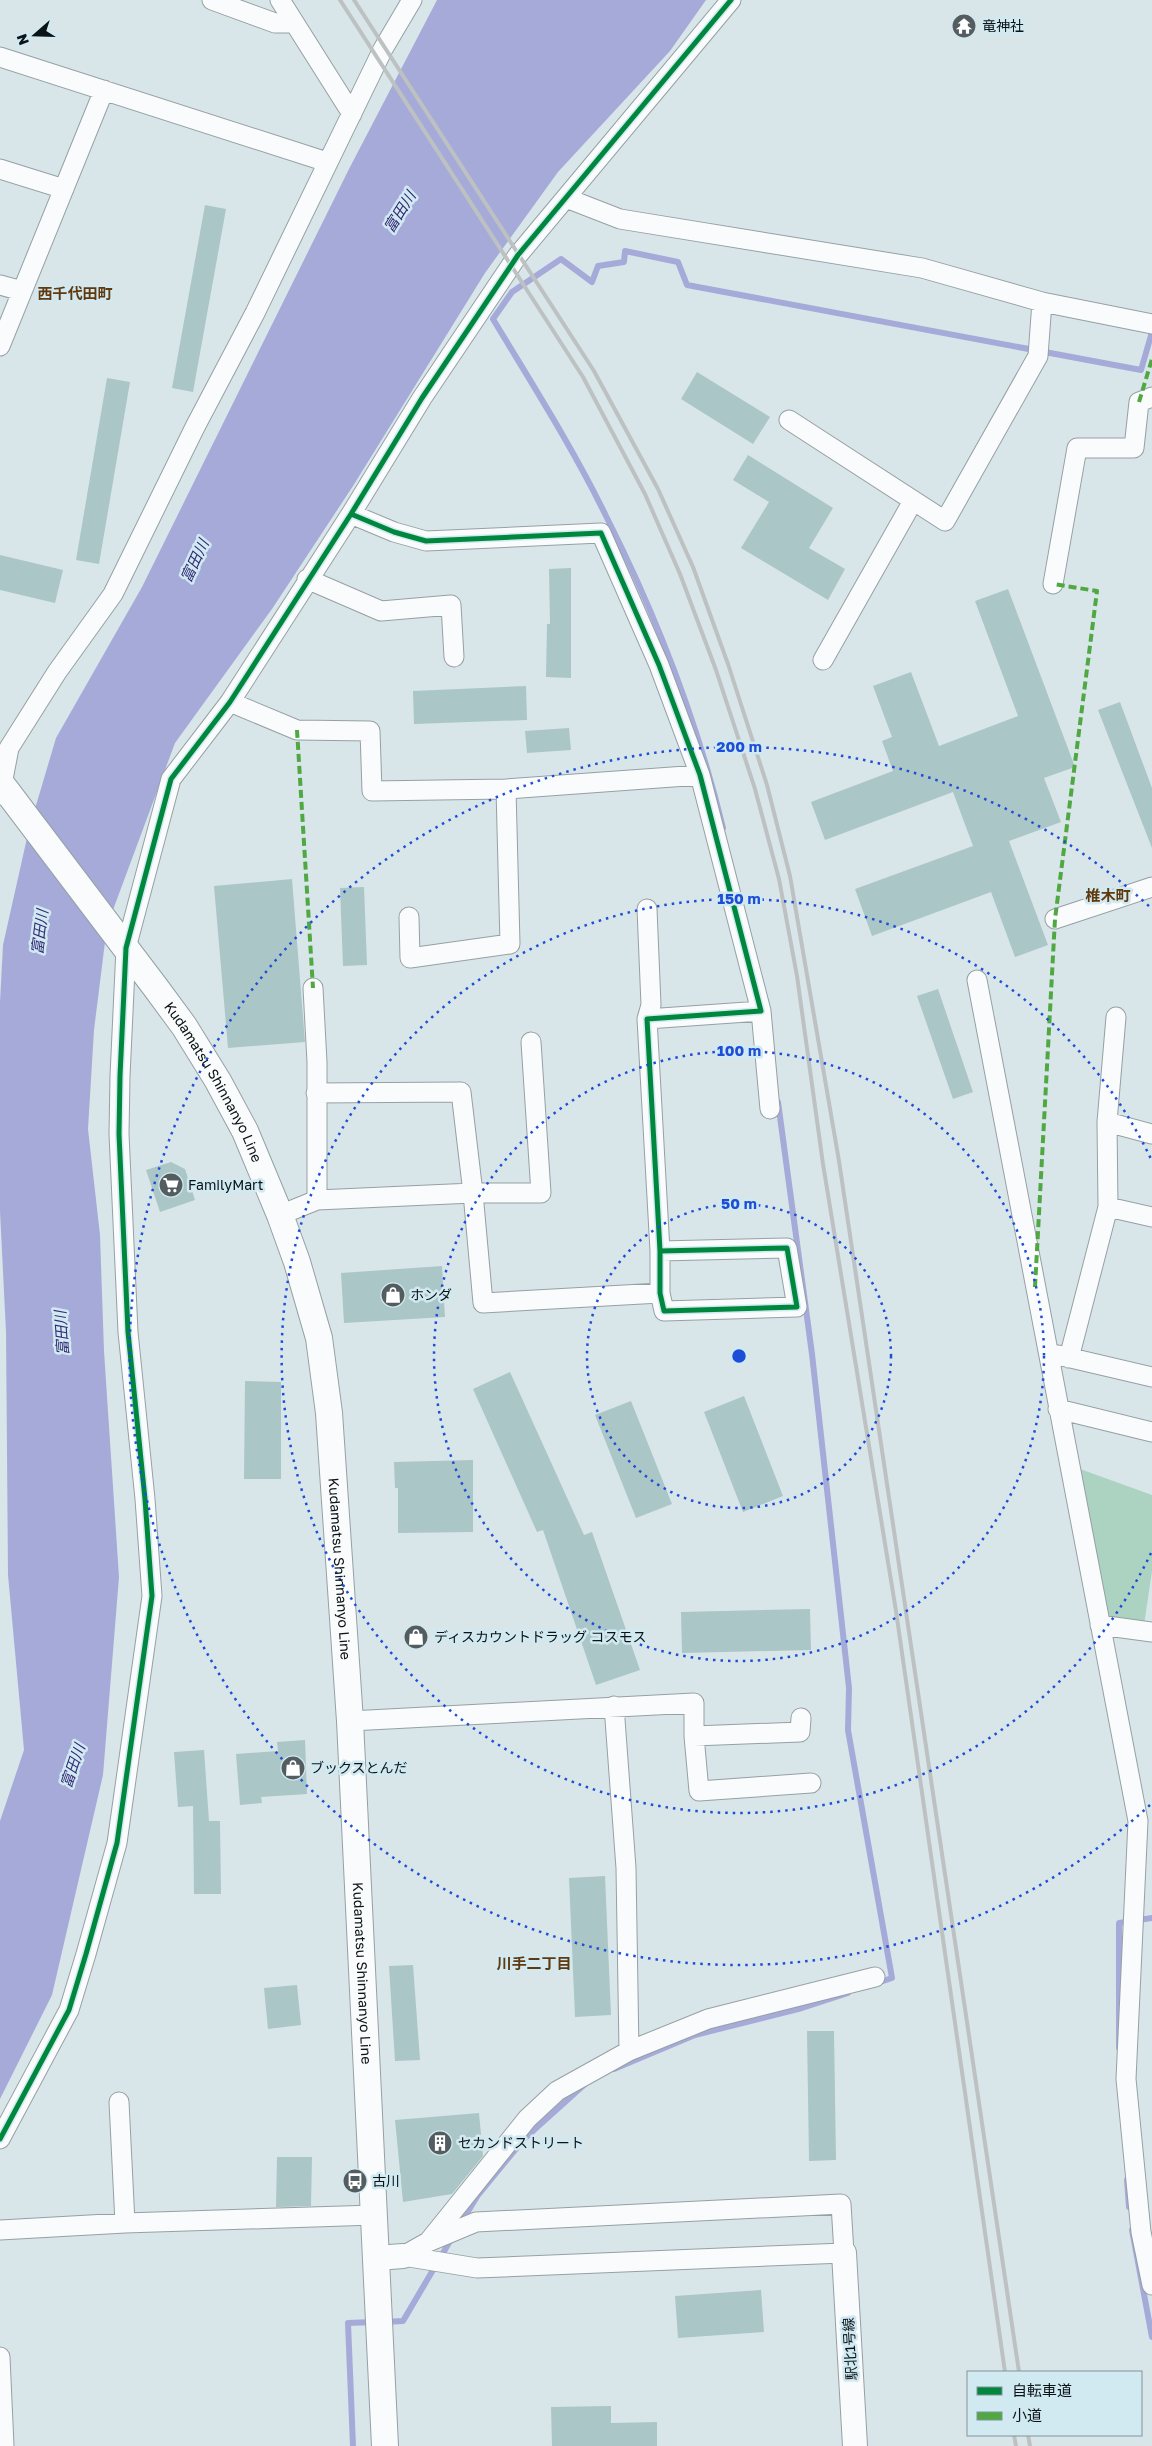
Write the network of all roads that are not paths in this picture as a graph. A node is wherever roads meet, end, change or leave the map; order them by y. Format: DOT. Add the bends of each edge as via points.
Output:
graph roads {
  1 [pos="212,0"];
  2 [pos="280,0"];
  3 [pos="412,0"];
  4 [pos="731,0"];
  5 [pos="293,22"];
  6 [pos="0,57"];
  7 [pos="104,90"];
  8 [pos="352,114"];
  9 [pos="327,162"];
  10 [pos="0,169"];
  11 [pos="64,189"];
  12 [pos="566,198"];
  13 [pos="0,285"];
  14 [pos="22,291"];
  15 [pos="1042,302"];
  16 [pos="1152,324"];
  17 [pos="0,346"];
  18 [pos="1152,397"];
  19 [pos="789,420"];
  20 [pos="913,501"];
  21 [pos="351,514"];
  22 [pos="307,579"];
  23 [pos="1054,584"];
  24 [pos="454,657"];
  25 [pos="823,660"];
  26 [pos="230,702"];
  27 [pos="700,774"];
  28 [pos="506,789"];
  29 [pos="4,791"];
  30 [pos="1152,887"];
  31 [pos="647,909"];
  32 [pos="409,917"];
  33 [pos="1055,919"];
  34 [pos="120,939"];
  35 [pos="976,980"];
  36 [pos="312,988"];
  37 [pos="760,1011"];
  38 [pos="1116,1017"];
  39 [pos="647,1020"];
  40 [pos="531,1042"];
  41 [pos="316,1092"];
  42 [pos="770,1109"];
  43 [pos="1107,1122"];
  44 [pos="1152,1134"];
  45 [pos="473,1193"];
  46 [pos="317,1200"];
  47 [pos="1108,1207"];
  48 [pos="280,1215"];
  49 [pos="1152,1217"];
  50 [pos="660,1252"];
  51 [pos="660,1292"];
  52 [pos="1047,1353"];
  53 [pos="1069,1358"];
  54 [pos="1152,1377"];
  55 [pos="1058,1409"];
  56 [pos="1152,1432"];
  57 [pos="1100,1625"];
  58 [pos="1152,1632"];
  59 [pos="614,1706"];
  60 [pos="801,1718"];
  61 [pos="350,1721"];
  62 [pos="694,1736"];
  63 [pos="811,1783"];
  64 [pos="1152,1897"];
  65 [pos="1135,1906"];
  66 [pos="875,1976"];
  67 [pos="629,2052"];
  68 [pos="119,2102"];
  69 [pos="0,2139"];
  70 [pos="1145,2189"];
  71 [pos="375,2215"];
  72 [pos="125,2223"];
  73 [pos="0,2230"];
  74 [pos="1147,2232"];
  75 [pos="428,2242"];
  76 [pos="844,2253"];
  77 [pos="390,2257"];
  78 [pos="1152,2285"];
  79 [pos="0,2357"];
  80 [pos="4,2446"];
  81 [pos="385,2446"];
  82 [pos="855,2446"];
  1 -- 5 [label="street" via="275,23"];
  2 -- 5 [label="street"];
  3 -- 8 [label="street" via="383,49"];
  4 -- 12 [label="street"];
  5 -- 8 [label="street"];
  6 -- 7 [label="street"];
  7 -- 9 [label="street"];
  7 -- 11 [label="street"];
  8 -- 9 [label="street"];
  9 -- 29 [label="street" via="113,594 57,672 9,748"];
  10 -- 11 [label="street"];
  11 -- 14 [label="street"];
  12 -- 15 [label="street" via="620,219 922,268"];
  12 -- 21 [label="street" via="518,255 422,398"];
  13 -- 14 [label="street"];
  14 -- 17 [label="street"];
  15 -- 16 [label="street"];
  15 -- 20 [label="street" via="1038,356 945,521"];
  18 -- 23 [label="street" via="1139,402 1134,448 1077,448"];
  19 -- 20 [label="street"];
  20 -- 25 [label="street"];
  21 -- 22 [label="street"];
  21 -- 27 [label="street" via="426,541 601,533 659,665"];
  22 -- 24 [label="street" via="381,611 451,605"];
  22 -- 26 [label="street"];
  26 -- 28 [label="street" via="297,730 370,731 372,791"];
  26 -- 34 [label="street" via="171,779"];
  27 -- 28 [label="street"];
  27 -- 37 [label="street"];
  28 -- 32 [label="street" via="510,944 410,958"];
  29 -- 34 [label="main road, Kudamatsu Shinnanyo Line"];
  30 -- 33 [label="street"];
  31 -- 39 [label="street" via="651,1005"];
  34 -- 48 [label="main road, Kudamatsu Shinnanyo Line" via="184,1026 218,1080 245,1131"];
  34 -- 69 [label="street" via="119,1134 128,1332 152,1596 117,1843 68,2010"];
  35 -- 52 [label="street"];
  36 -- 41 [label="street"];
  37 -- 39 [label="street"];
  37 -- 42 [label="street"];
  38 -- 43 [label="street"];
  39 -- 50 [label="street"];
  40 -- 45 [label="street" via="541,1192"];
  41 -- 45 [label="street" via="461,1092"];
  41 -- 46 [label="street"];
  43 -- 44 [label="street"];
  43 -- 47 [label="street"];
  45 -- 46 [label="street"];
  45 -- 51 [label="street" via="483,1303"];
  46 -- 48 [label="street"];
  47 -- 49 [label="street"];
  47 -- 53 [label="street"];
  48 -- 61 [label="main road, Kudamatsu Shinnanyo Line" via="318,1338 329,1413"];
  50 -- 51 [label="street"];
  50 -- 51 [label="street" via="787,1248 797,1307 664,1311"];
  52 -- 53 [label="street"];
  52 -- 55 [label="street"];
  53 -- 54 [label="street"];
  55 -- 56 [label="street"];
  55 -- 57 [label="street"];
  57 -- 58 [label="street"];
  57 -- 65 [label="street" via="1138,1821"];
  59 -- 61 [label="street"];
  59 -- 62 [label="street" via="694,1704"];
  59 -- 67 [label="street" via="626,1868"];
  60 -- 62 [label="street" via="800,1732"];
  61 -- 71 [label="main road, Kudamatsu Shinnanyo Line"];
  62 -- 63 [label="street" via="699,1791"];
  64 -- 65 [label="street"];
  65 -- 70 [label="street" via="1126,2079"];
  66 -- 67 [label="street" via="708,2019"];
  67 -- 75 [label="street" via="557,2091 526,2119"];
  68 -- 72 [label="street"];
  70 -- 74 [label="street"];
  71 -- 72 [label="street"];
  71 -- 77 [label="main road, Kudamatsu Shinnanyo Line"];
  72 -- 73 [label="street"];
  74 -- 78 [label="street"];
  75 -- 76 [label="street" via="476,2222 841,2204"];
  75 -- 77 [label="street"];
  76 -- 77 [label="street" via="477,2268"];
  76 -- 82 [label="street, 駅北1号線"];
  77 -- 81 [label="main road, Kudamatsu Shinnanyo Line"];
  79 -- 80 [label="street"];
}
